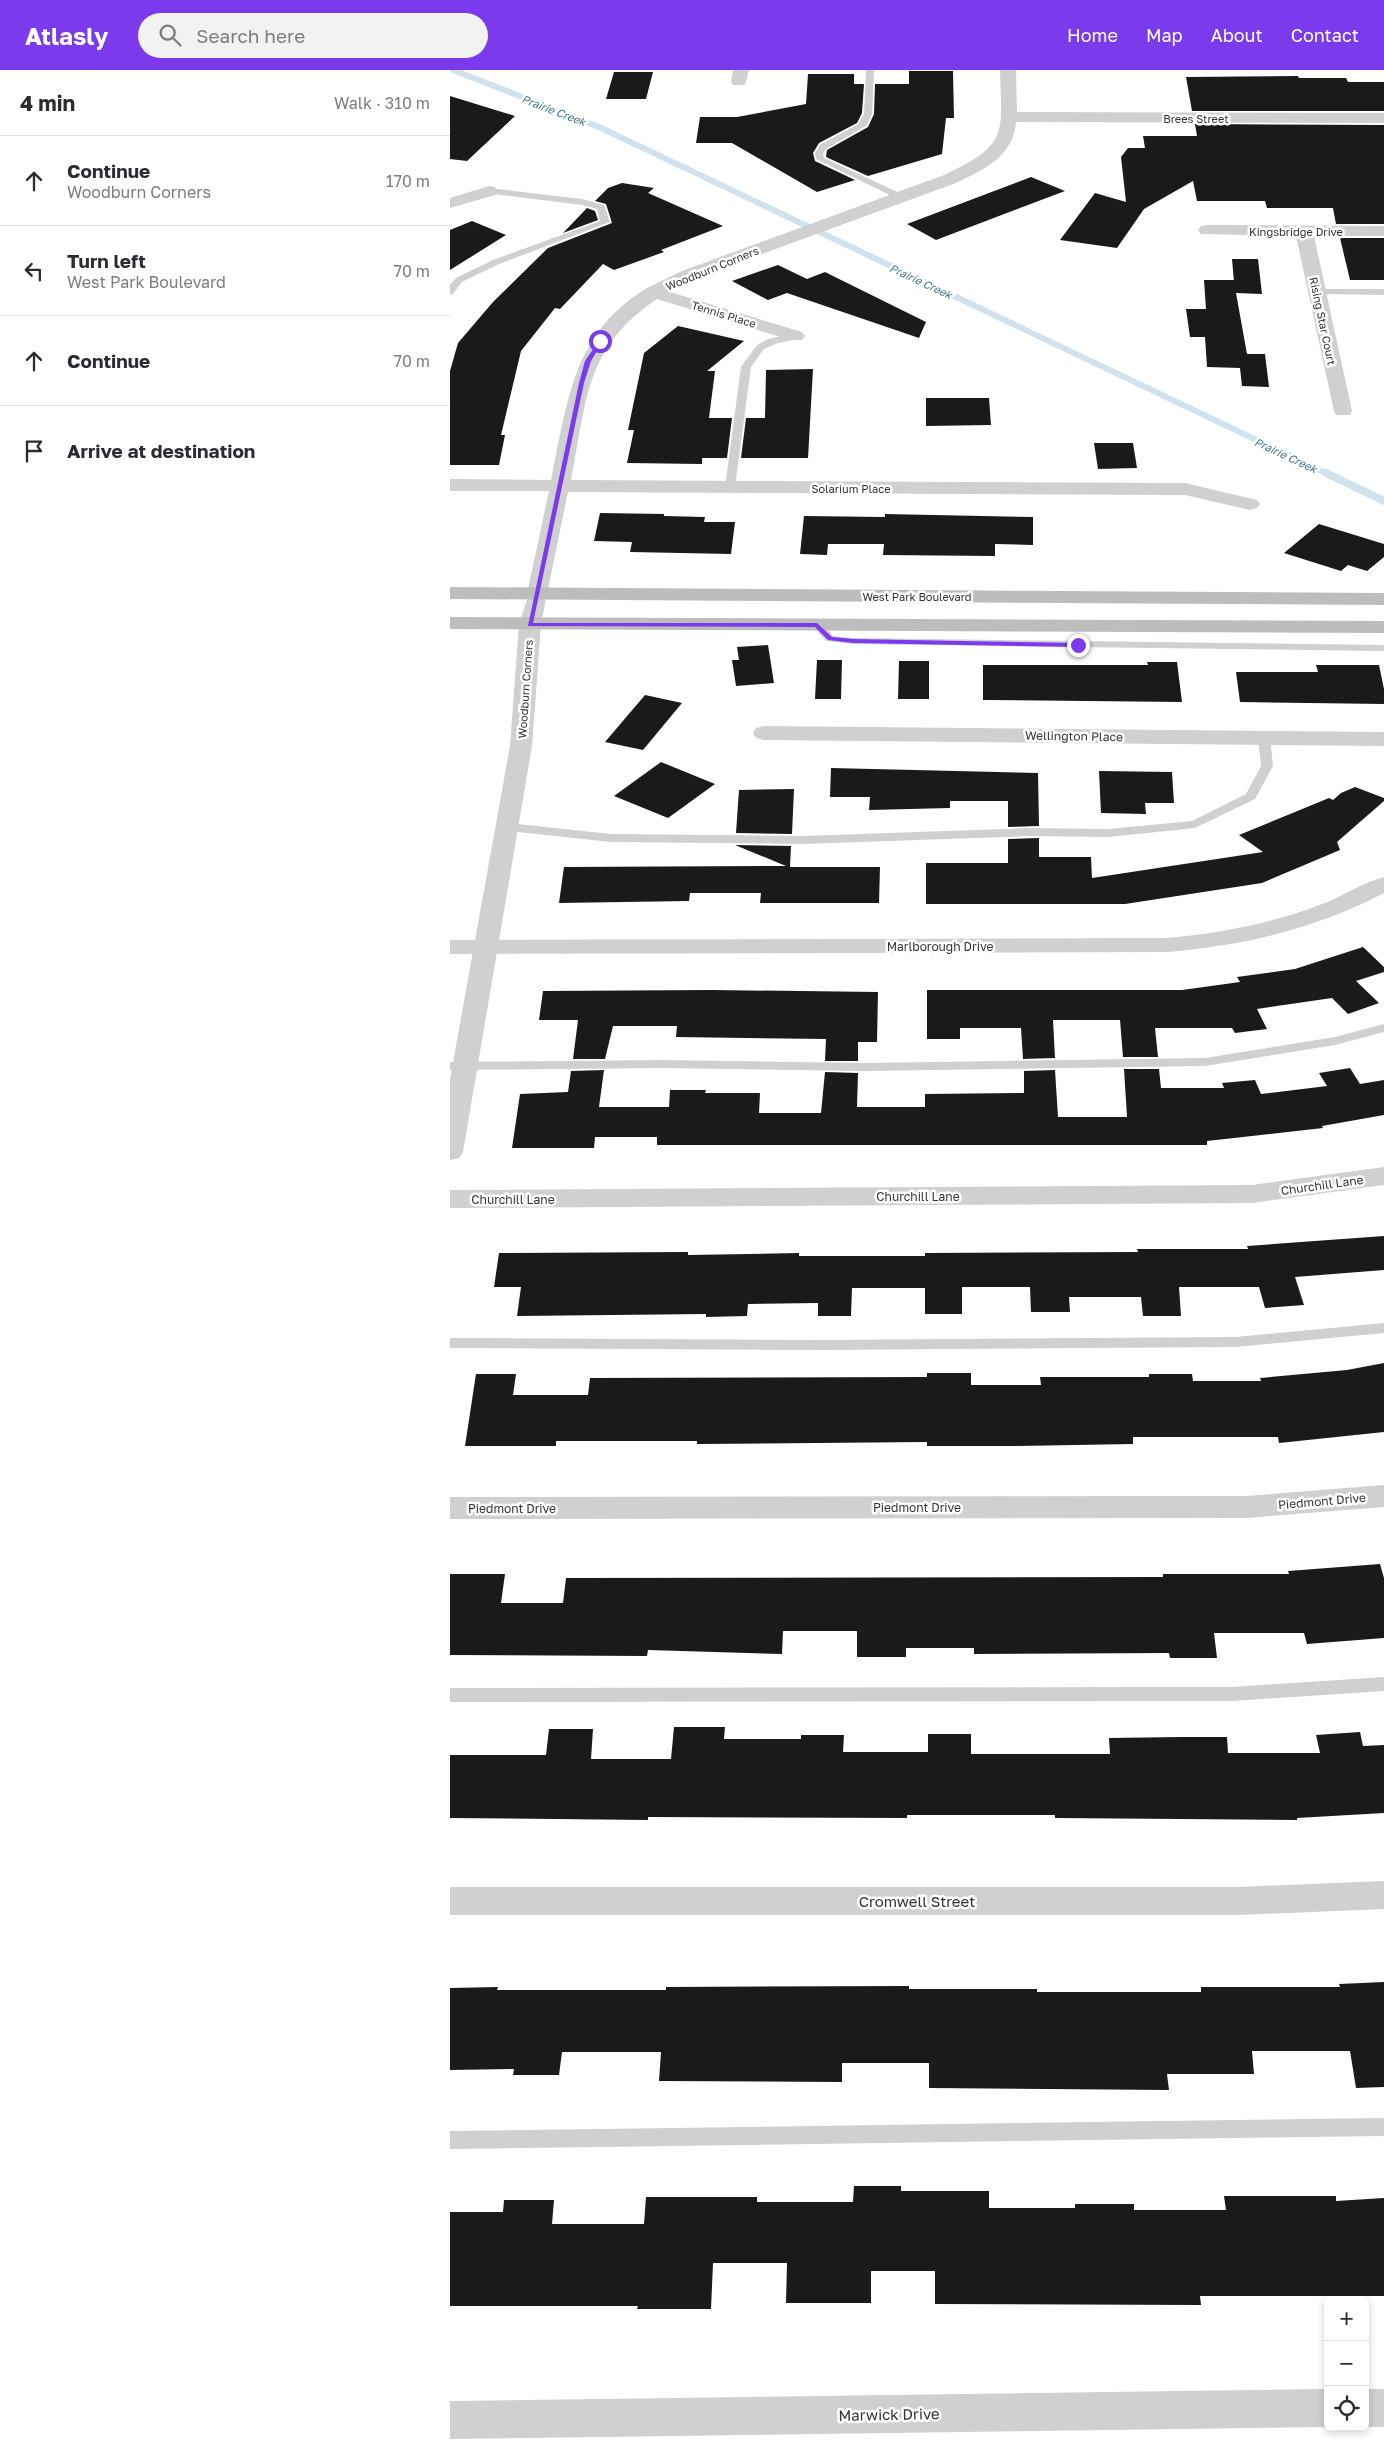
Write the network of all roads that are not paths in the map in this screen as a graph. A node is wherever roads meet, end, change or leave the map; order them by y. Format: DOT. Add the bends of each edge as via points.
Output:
graph roads {
  1 [pos="870,70"];
  2 [pos="1008,70"];
  3 [pos="1009,117"];
  4 [pos="1384,118"];
  5 [pos="488,192"];
  6 [pos="901,197"];
  7 [pos="450,203"];
  8 [pos="1207,230"];
  9 [pos="1304,231"];
  10 [pos="1384,231"];
  11 [pos="1317,291"];
  12 [pos="450,292"];
  13 [pos="653,292"];
  14 [pos="1384,292"];
  15 [pos="796,336"];
  16 [pos="1342,411"];
  17 [pos="450,485"];
  18 [pos="560,486"];
  19 [pos="730,487"];
  20 [pos="1250,504"];
  21 [pos="450,593"];
  22 [pos="537,594"];
  23 [pos="1384,599"];
  24 [pos="450,624"];
  25 [pos="530,624"];
  26 [pos="817,625"];
  27 [pos="1384,627"];
  28 [pos="1384,648"];
  29 [pos="764,733"];
  30 [pos="1264,737"];
  31 [pos="1384,739"];
  32 [pos="507,827"];
  33 [pos="1384,884"];
  34 [pos="450,947"];
  35 [pos="486,947"];
  36 [pos="1384,1028"];
  37 [pos="458,1066"];
  38 [pos="450,1152"];
  39 [pos="1384,1176"];
  40 [pos="450,1199"];
  41 [pos="1384,1328"];
  42 [pos="450,1343"];
  43 [pos="1384,1496"];
  44 [pos="450,1508"];
  45 [pos="1384,1684"];
  46 [pos="450,1695"];
  47 [pos="1384,1895"];
  48 [pos="450,1901"];
  49 [pos="1384,2127"];
  50 [pos="450,2140"];
  51 [pos="1324,2408"];
  52 [pos="1369,2408"];
  53 [pos="1384,2408"];
  54 [pos="450,2420"];
  1 -- 6 [label="lane" via="868,114 862,126 823,147 820,159"];
  2 -- 3 [label="street, Woodburn Corners"];
  3 -- 4 [label="street, Brees Street"];
  3 -- 6 [label="street, Woodburn Corners" via="1005,142 987,161"];
  5 -- 7 [label="street"];
  5 -- 12 [label="lane" via="582,202 601,207 605,222 496,262 459,280"];
  6 -- 13 [label="street, Woodburn Corners" via="716,264"];
  8 -- 9 [label="street, Kingsbridge Drive"];
  9 -- 10 [label="street, Kingsbridge Drive"];
  9 -- 11 [label="street, Rising Star Court"];
  11 -- 14 [label="lane"];
  11 -- 16 [label="street, Rising Star Court"];
  13 -- 15 [label="street, Tennis Place"];
  13 -- 18 [label="street, Woodburn Corners" via="614,322 588,361"];
  15 -- 19 [label="lane" via="760,344 746,367"];
  17 -- 18 [label="street, Solarium Place"];
  18 -- 19 [label="street, Solarium Place"];
  18 -- 22 [label="street, Woodburn Corners"];
  19 -- 20 [label="street, Solarium Place" via="1185,489"];
  21 -- 22 [label="main road, West Park Boulevard"];
  22 -- 23 [label="main road, West Park Boulevard"];
  22 -- 25 [label="street, Woodburn Corners"];
  24 -- 25 [label="main road"];
  25 -- 26 [label="main road"];
  25 -- 32 [label="street, Woodburn Corners" via="521,746"];
  26 -- 27 [label="main road"];
  26 -- 28 [label="lane" via="830,639 853,641"];
  29 -- 30 [label="street, Wellington Place"];
  30 -- 31 [label="street, Wellington Place"];
  30 -- 32 [label="lane" via="1267,766 1251,796 1195,824 1109,833 1028,832 783,840 612,838"];
  32 -- 35 [label="street, Woodburn Corners"];
  33 -- 35 [label="street, Marlborough Drive" via="1336,909 1286,926 1234,938 1168,945"];
  34 -- 35 [label="street, Marlborough Drive"];
  35 -- 37 [label="street, Woodburn Corners"];
  36 -- 37 [label="lane" via="1335,1041 1205,1062 864,1067 662,1064"];
  37 -- 38 [label="street, Woodburn Corners"];
  39 -- 40 [label="street, Churchill Lane" via="1252,1194"];
  41 -- 42 [label="lane" via="1235,1342"];
  43 -- 44 [label="street, Piedmont Drive" via="1246,1507"];
  45 -- 46 [label="lane" via="1232,1694"];
  47 -- 48 [label="street, Cromwell Street" via="1237,1901"];
  49 -- 50 [label="lane"];
  51 -- 54 [label="street, Marwick Drive"];
  52 -- 53 [label="street"];
}
